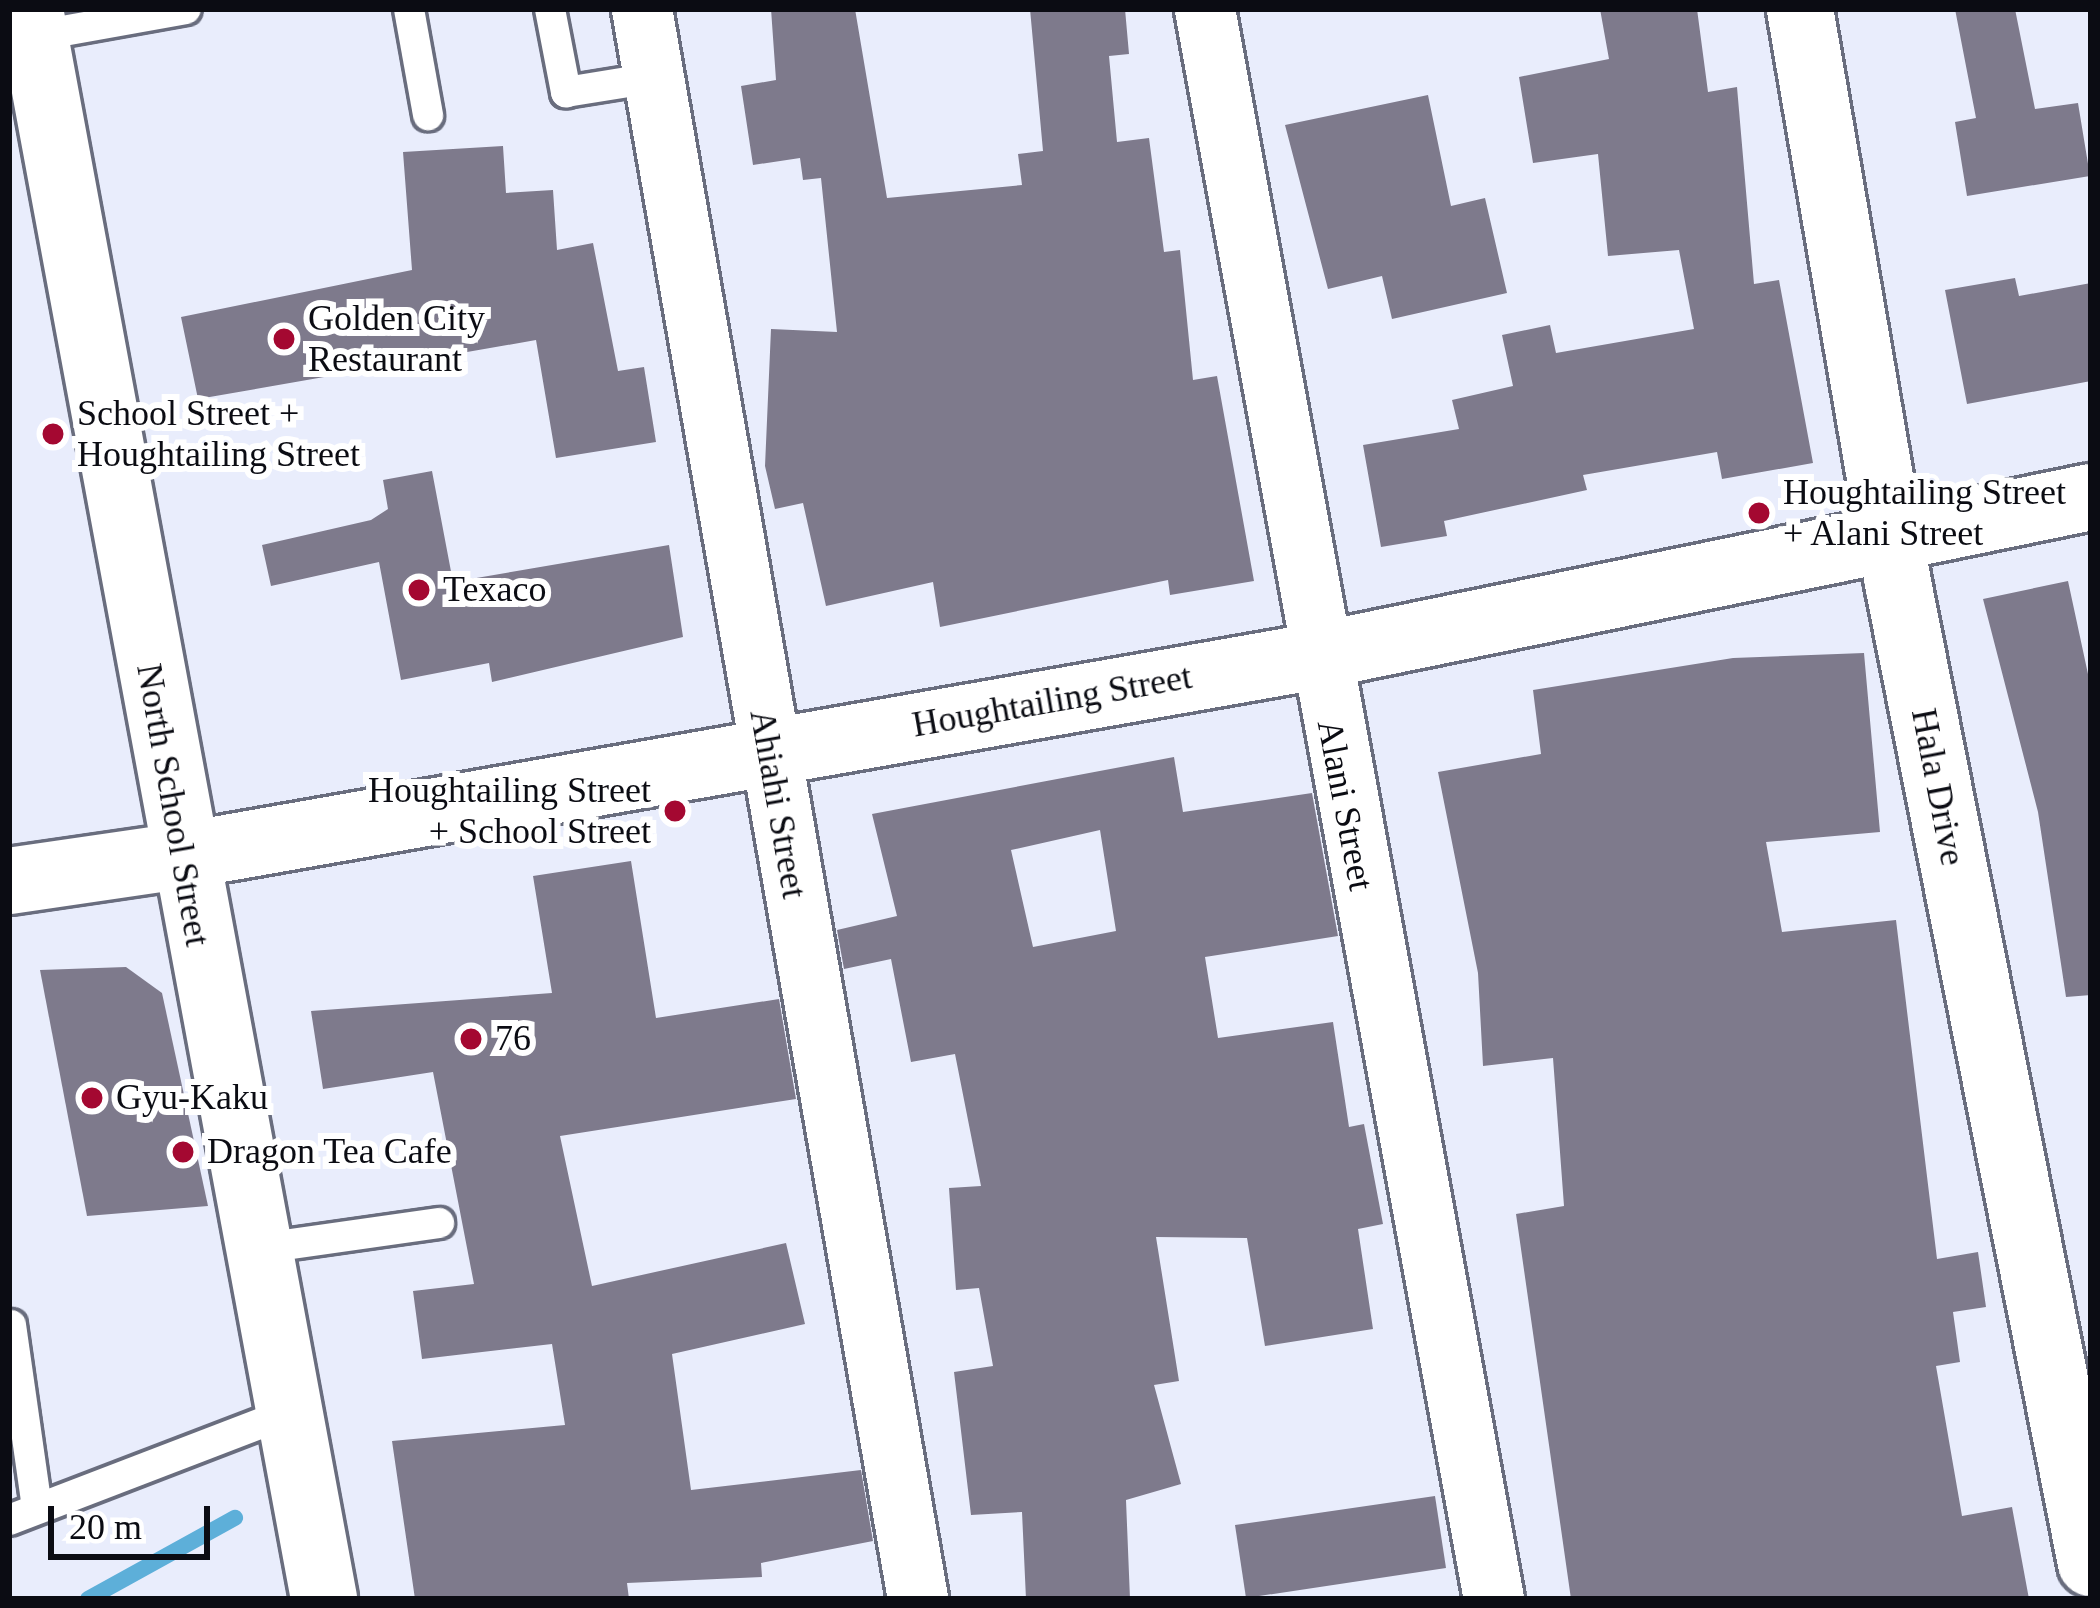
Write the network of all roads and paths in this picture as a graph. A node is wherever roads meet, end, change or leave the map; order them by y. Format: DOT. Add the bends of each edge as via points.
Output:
graph roads {
  1 [pos="186,9"];
  2 [pos="409,9"];
  3 [pos="550,9"];
  4 [pos="642,9"];
  5 [pos="1205,9"];
  6 [pos="1799,9"];
  7 [pos="33,22"];
  8 [pos="652,78"];
  9 [pos="428,115"];
  10 [pos="2091,497"];
  11 [pos="1890,536"];
  12 [pos="1317,656"];
  13 [pos="768,748"];
  14 [pos="181,856"];
  15 [pos="9,881"];
  16 [pos="439,1223"];
  17 [pos="256,1249"];
  18 [pos="11,1325"];
  19 [pos="288,1413"];
  20 [pos="36,1501"];
  21 [pos="9,1520"];
  22 [pos="2091,1563"];
  23 [pos="324,1599"];
  24 [pos="918,1599"];
  25 [pos="1494,1599"];
  1 -- 7 [label="lane"];
  2 -- 9 [label="lane"];
  3 -- 8 [label="lane" via="566,92"];
  4 -- 8 [label="street, Ahiahi Street"];
  5 -- 12 [label="street, Alani Street"];
  6 -- 11 [label="street, Hala Drive"];
  7 -- 14 [label="street, North School Street"];
  8 -- 13 [label="street, Ahiahi Street"];
  10 -- 11 [label="street, Houghtailing Street"];
  11 -- 12 [label="street, Houghtailing Street"];
  11 -- 22 [label="street, Hala Drive"];
  12 -- 13 [label="street, Houghtailing Street"];
  12 -- 25 [label="street, Alani Street"];
  13 -- 14 [label="street, Houghtailing Street"];
  13 -- 24 [label="street, Ahiahi Street"];
  14 -- 15 [label="street, Houghtailing Street"];
  14 -- 17 [label="street, North School Street"];
  16 -- 17 [label="lane"];
  17 -- 19 [label="street, North School Street"];
  18 -- 20 [label="lane"];
  19 -- 20 [label="lane"];
  19 -- 23 [label="street, North School Street"];
  20 -- 21 [label="lane"];
}
